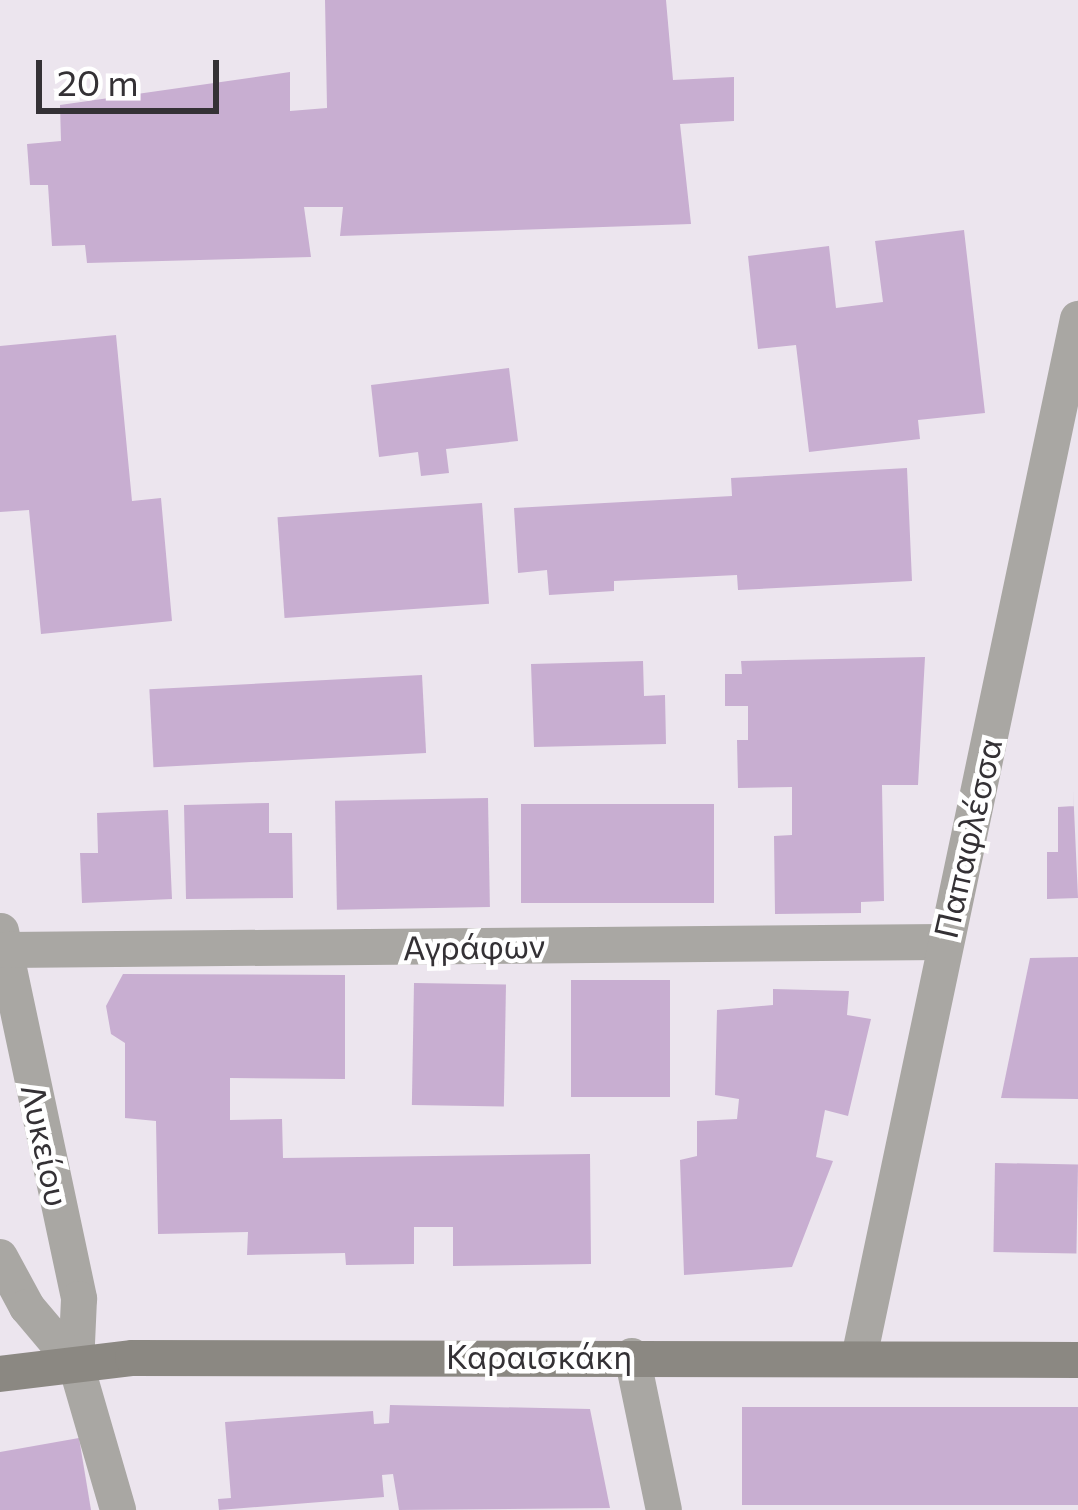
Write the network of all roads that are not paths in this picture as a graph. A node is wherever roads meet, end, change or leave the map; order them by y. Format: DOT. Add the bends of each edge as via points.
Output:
graph roads {
  1 [pos="1078,319"];
  2 [pos="3,939"];
  3 [pos="943,942"];
  4 [pos="0,1257"];
  5 [pos="632,1356"];
  6 [pos="859,1358"];
  7 [pos="1078,1360"];
  8 [pos="76,1364"];
  9 [pos="0,1374"];
  10 [pos="118,1510"];
  11 [pos="664,1510"];
  1 -- 3 [label="street, Παπαφλέσσα"];
  2 -- 3 [label="street, Αγράφων"];
  2 -- 8 [label="street, Λυκείου" via="79,1299"];
  3 -- 6 [label="street, Παπαφλέσσα"];
  4 -- 8 [label="street" via="27,1307"];
  5 -- 6 [label="street, Καραισκάκη"];
  5 -- 8 [label="street, Καραισκάκη"];
  5 -- 11 [label="street"];
  6 -- 7 [label="street, Καραισκάκη"];
  8 -- 9 [label="street, Καραισκάκη"];
  8 -- 10 [label="street"];
}
